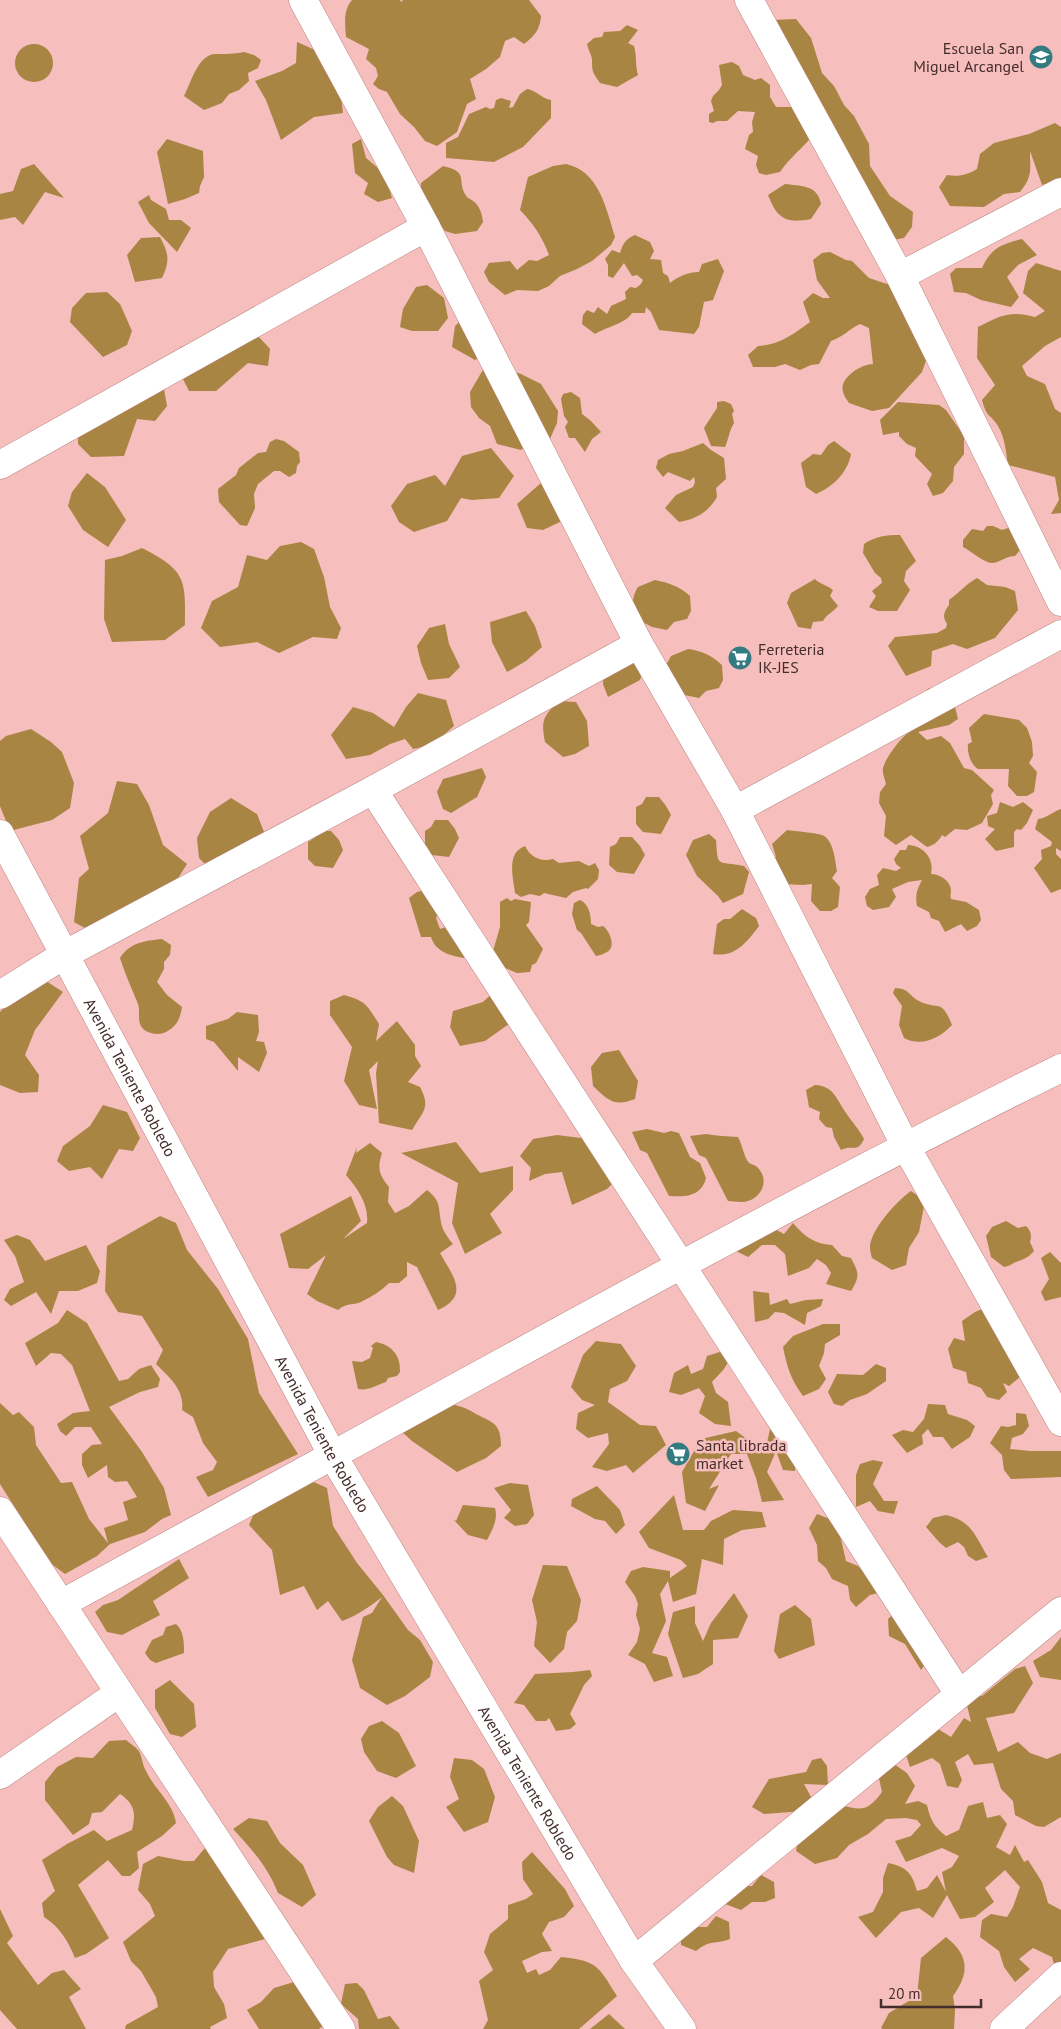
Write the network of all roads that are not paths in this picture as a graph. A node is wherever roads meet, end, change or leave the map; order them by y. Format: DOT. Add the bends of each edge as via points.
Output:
graph roads {
  1 [pos="303,0"];
  2 [pos="749,0"];
  3 [pos="1061,192"];
  4 [pos="426,227"];
  5 [pos="900,276"];
  6 [pos="0,465"];
  7 [pos="1061,602"];
  8 [pos="1061,634"];
  9 [pos="639,644"];
  10 [pos="373,790"];
  11 [pos="735,810"];
  12 [pos="0,834"];
  13 [pos="64,955"];
  14 [pos="0,995"];
  15 [pos="1061,1068"];
  16 [pos="905,1146"];
  17 [pos="681,1265"];
  18 [pos="1061,1422"];
  19 [pos="333,1456"];
  20 [pos="0,1511"];
  21 [pos="61,1604"];
  22 [pos="1061,1611"];
  23 [pos="119,1693"];
  24 [pos="959,1694"];
  25 [pos="0,1775"];
  26 [pos="634,1961"];
  27 [pos="1061,1976"];
  28 [pos="672,2025"];
  29 [pos="341,2029"];
  30 [pos="1004,2029"];
  1 -- 4 [label="street"];
  2 -- 5 [label="street"];
  3 -- 5 [label="street"];
  4 -- 6 [label="street"];
  4 -- 9 [label="street"];
  5 -- 7 [label="street"];
  8 -- 11 [label="street"];
  9 -- 10 [label="street"];
  9 -- 11 [label="street"];
  10 -- 13 [label="street"];
  10 -- 17 [label="street"];
  11 -- 16 [label="street"];
  12 -- 13 [label="street, Avenida Teniente Robledo"];
  13 -- 14 [label="street"];
  13 -- 19 [label="street, Avenida Teniente Robledo"];
  15 -- 16 [label="street"];
  16 -- 17 [label="street"];
  16 -- 18 [label="street"];
  17 -- 19 [label="street"];
  17 -- 24 [label="street"];
  19 -- 21 [label="street"];
  19 -- 26 [label="street, Avenida Teniente Robledo"];
  20 -- 21 [label="street"];
  21 -- 23 [label="street"];
  22 -- 24 [label="street"];
  23 -- 25 [label="street"];
  23 -- 29 [label="street"];
  24 -- 26 [label="street"];
  26 -- 28 [label="street, Avenida Teniente Robledo"];
  27 -- 30 [label="street"];
}
